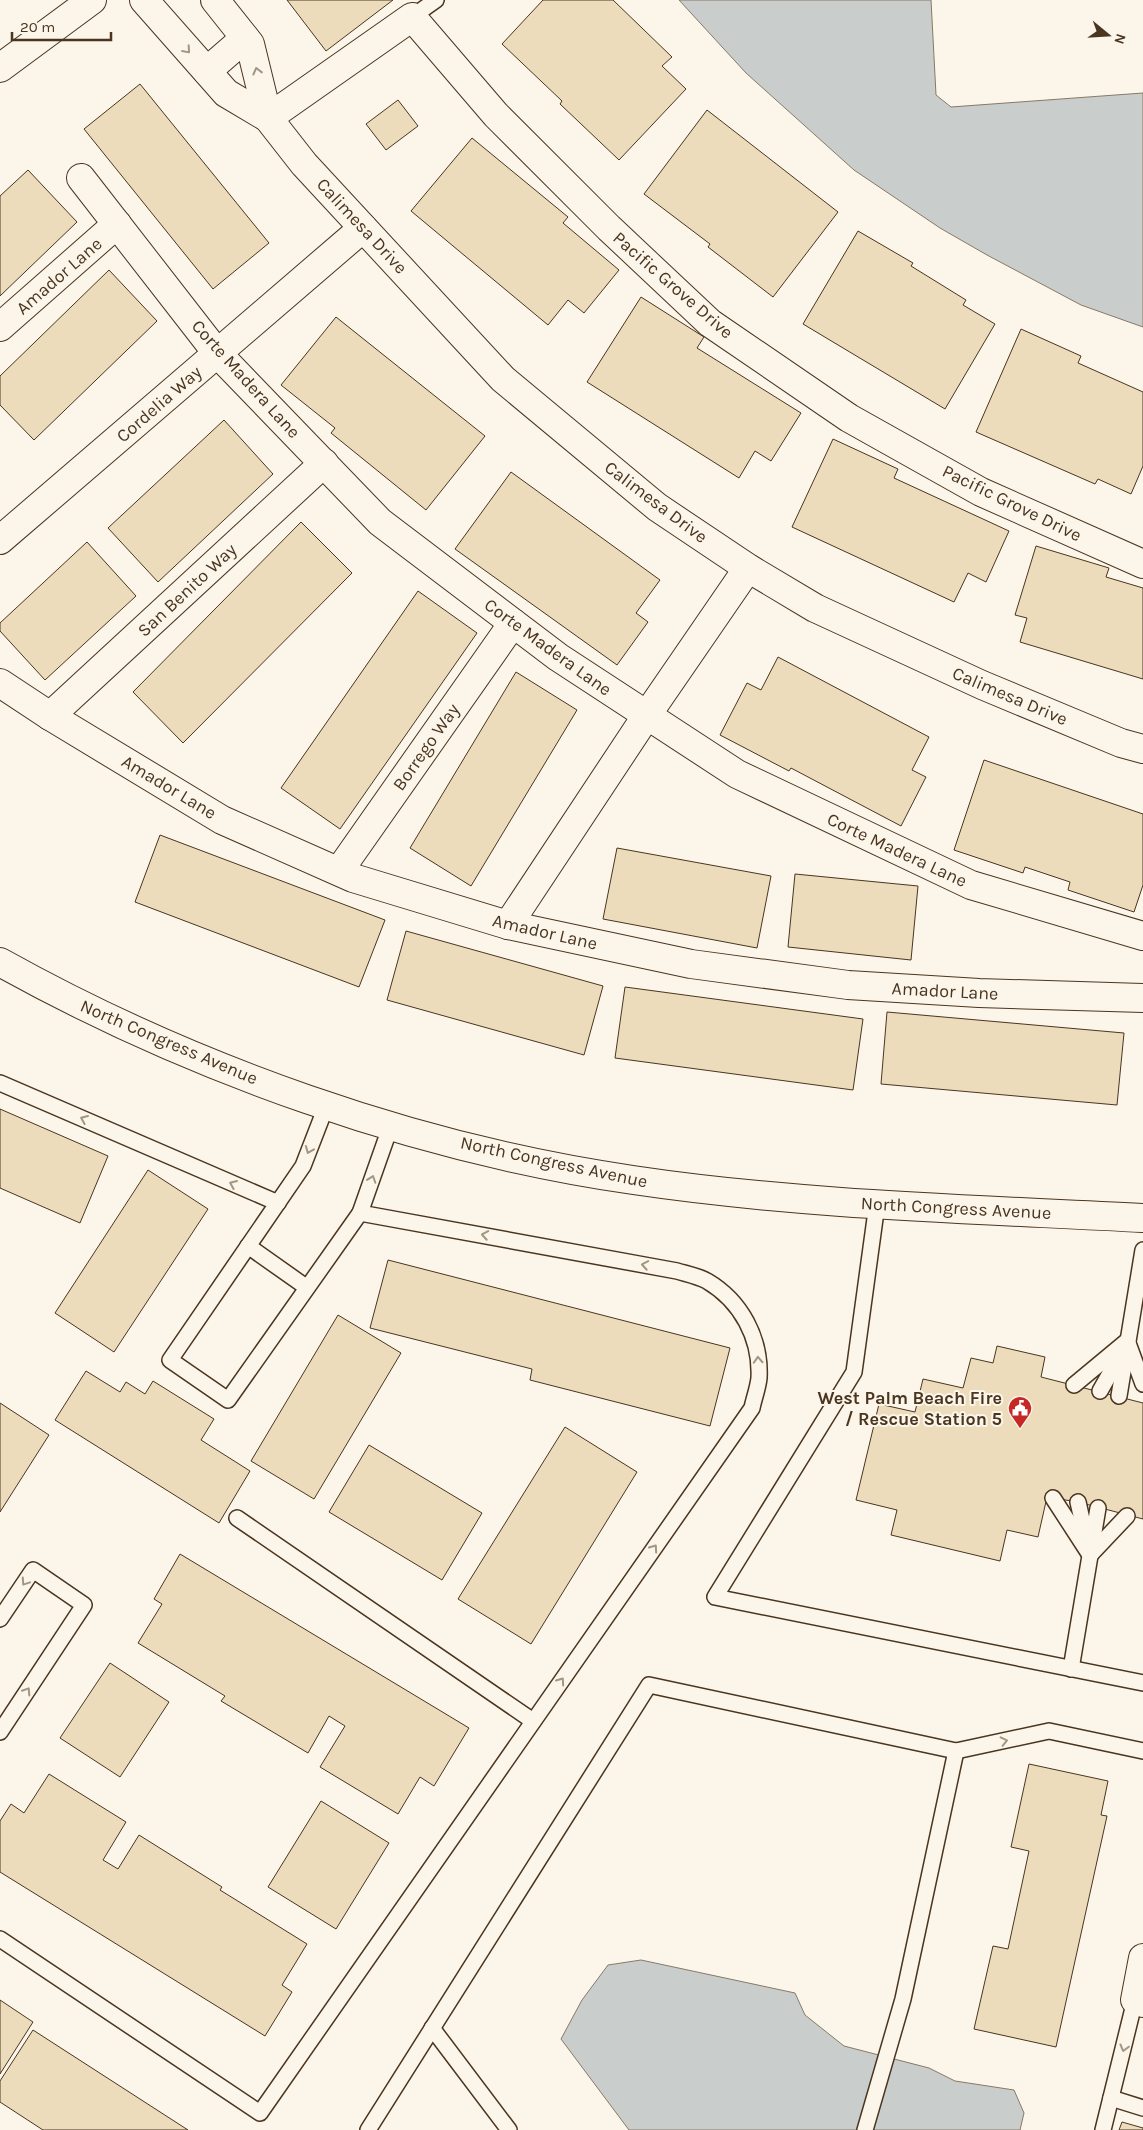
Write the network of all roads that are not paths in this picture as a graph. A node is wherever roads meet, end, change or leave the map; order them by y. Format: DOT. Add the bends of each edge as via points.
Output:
graph roads {
  1 [pos="92,0"];
  2 [pos="144,0"];
  3 [pos="215,0"];
  4 [pos="436,0"];
  5 [pos="412,17"];
  6 [pos="245,38"];
  7 [pos="0,68"];
  8 [pos="207,71"];
  9 [pos="268,118"];
  10 [pos="81,178"];
  11 [pos="117,224"];
  12 [pos="363,228"];
  13 [pos="0,327"];
  14 [pos="217,353"];
  15 [pos="324,463"];
  16 [pos="0,540"];
  17 [pos="1143,564"];
  18 [pos="748,568"];
  19 [pos="513,623"];
  20 [pos="0,683"];
  21 [pos="647,715"];
  22 [pos="50,716"];
  23 [pos="1143,749"];
  24 [pos="339,871"];
  25 [pos="508,925"];
  26 [pos="1143,936"];
  27 [pos="0,962"];
  28 [pos="1143,998"];
  29 [pos="0,1083"];
  30 [pos="328,1104"];
  31 [pos="391,1126"];
  32 [pos="278,1203"];
  33 [pos="877,1204"];
  34 [pos="360,1212"];
  35 [pos="1143,1218"];
  36 [pos="248,1246"];
  37 [pos="1143,1250"];
  38 [pos="306,1286"];
  39 [pos="1127,1341"];
  40 [pos="1143,1384"];
  41 [pos="1074,1385"];
  42 [pos="1100,1391"];
  43 [pos="1118,1396"];
  44 [pos="1053,1498"];
  45 [pos="1078,1502"];
  46 [pos="1098,1508"];
  47 [pos="1127,1516"];
  48 [pos="237,1518"];
  49 [pos="1090,1555"];
  50 [pos="0,1619"];
  51 [pos="1071,1669"];
  52 [pos="1143,1683"];
  53 [pos="533,1721"];
  54 [pos="0,1732"];
  55 [pos="956,1751"];
  56 [pos="1143,1751"];
  57 [pos="0,1939"];
  58 [pos="1143,1958"];
  59 [pos="1139,2001"];
  60 [pos="432,2028"];
  61 [pos="1111,2098"];
  62 [pos="1143,2108"];
  63 [pos="368,2130"];
  64 [pos="510,2130"];
  65 [pos="865,2130"];
  66 [pos="1103,2130"];
  1 -- 7 [label="street"];
  2 -- 8 [label="street, Calimesa Drive, one-way"];
  3 -- 6 [label="street, Calimesa Drive"];
  4 -- 5 [label="lane"];
  5 -- 9 [label="street"];
  5 -- 17 [label="street, Pacific Grove Drive" via="496,115 710,323 849,418 965,482"];
  6 -- 8 [label="street"];
  9 -- 6 [label="street, Calimesa Drive, one-way" via="250,44"];
  8 -- 9 [label="street, Calimesa Drive" via="226,93"];
  9 -- 12 [label="street, Calimesa Drive" via="304,164"];
  10 -- 11 [label="street, Corte Madera Lane"];
  11 -- 13 [label="street, Amador Lane"];
  11 -- 14 [label="street, Corte Madera Lane"];
  12 -- 14 [label="street, Cordelia Way"];
  12 -- 18 [label="street, Calimesa Drive" via="503,379 657,507"];
  14 -- 15 [label="street, Corte Madera Lane"];
  14 -- 16 [label="street, Cordelia Way"];
  15 -- 19 [label="street, Corte Madera Lane" via="380,522"];
  15 -- 22 [label="street, San Benito Way"];
  18 -- 21 [label="street"];
  18 -- 23 [label="street, Calimesa Drive" via="815,608 973,681 1121,743"];
  19 -- 21 [label="street, Corte Madera Lane" via="558,657"];
  19 -- 24 [label="street, Borrego Way"];
  20 -- 22 [label="street, Amador Lane"];
  21 -- 25 [label="street"];
  21 -- 26 [label="street, Corte Madera Lane" via="737,774 972,885"];
  22 -- 24 [label="street, Amador Lane" via="222,820"];
  24 -- 25 [label="street, Amador Lane"];
  25 -- 28 [label="street, Amador Lane" via="691,964 848,985"];
  27 -- 30 [label="street, North Congress Avenue" via="160,1042 274,1087"];
  32 -- 29 [label="lane, one-way"];
  30 -- 31 [label="street, North Congress Avenue"];
  30 -- 32 [label="lane, one-way" via="303,1166"];
  31 -- 33 [label="street, North Congress Avenue" via="509,1156 630,1180 752,1196"];
  34 -- 31 [label="lane, one-way"];
  32 -- 36 [label="lane"];
  33 -- 35 [label="street, North Congress Avenue"];
  33 -- 51 [label="lane" via="854,1372 715,1597"];
  34 -- 38 [label="lane"];
  53 -- 34 [label="lane, one-way" via="752,1408 759,1379 757,1349 747,1321 729,1298 706,1280 678,1270"];
  36 -- 38 [label="lane"];
  36 -- 38 [label="lane" via="170,1360 228,1400"];
  37 -- 39 [label="lane"];
  39 -- 40 [label="lane"];
  39 -- 41 [label="lane"];
  39 -- 42 [label="lane"];
  39 -- 43 [label="lane"];
  44 -- 49 [label="lane"];
  45 -- 49 [label="lane"];
  46 -- 49 [label="lane"];
  47 -- 49 [label="lane"];
  48 -- 53 [label="lane"];
  49 -- 51 [label="lane"];
  54 -- 50 [label="lane, one-way" via="84,1604 33,1570"];
  51 -- 52 [label="lane"];
  53 -- 57 [label="lane" via="260,2113"];
  55 -- 56 [label="lane, one-way" via="1049,1730"];
  55 -- 60 [label="lane" via="649,1685"];
  55 -- 65 [label="lane" via="899,2016"];
  58 -- 59 [label="street"];
  59 -- 61 [label="lane, one-way"];
  60 -- 63 [label="lane"];
  60 -- 64 [label="lane"];
  61 -- 62 [label="lane"];
  61 -- 66 [label="lane"];
}
